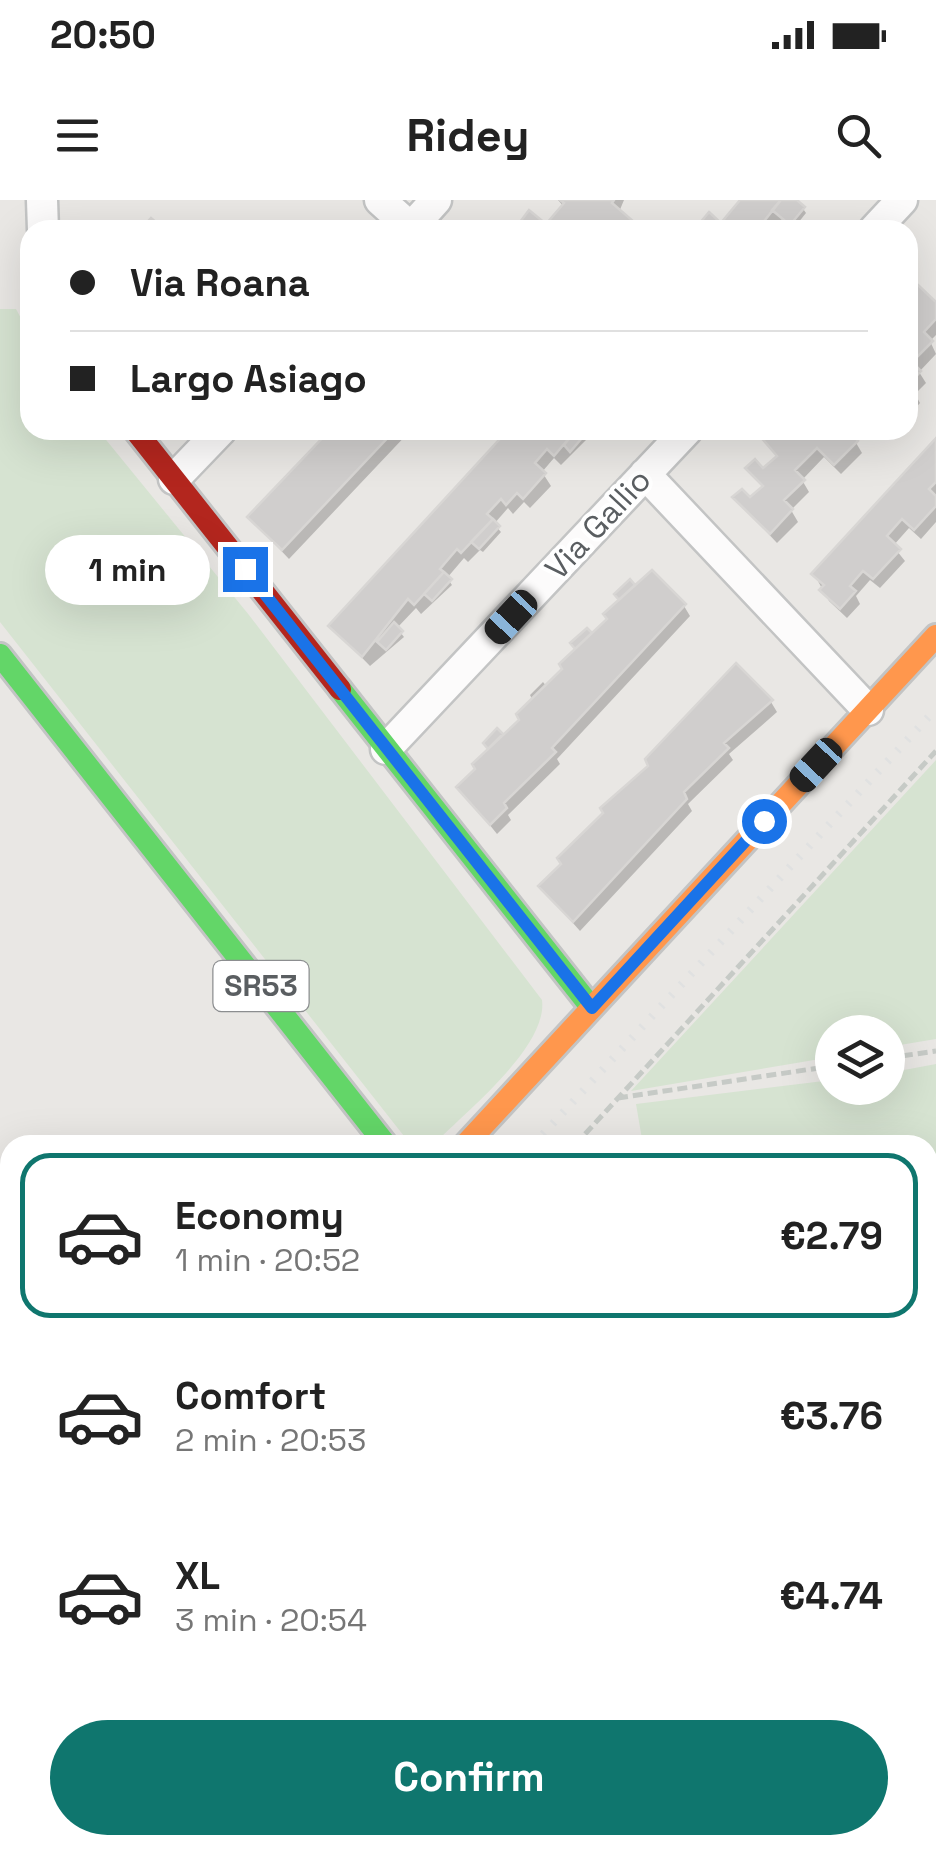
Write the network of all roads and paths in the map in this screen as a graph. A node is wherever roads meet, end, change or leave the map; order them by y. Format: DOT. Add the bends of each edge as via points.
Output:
graph roads {
  1 [pos="380,200"];
  2 [pos="436,200"];
  3 [pos="902,200"];
  4 [pos="401,220"];
  5 [pos="418,220"];
  6 [pos="883,220"];
  7 [pos="143,440"];
  8 [pos="211,440"];
  9 [pos="677,440"];
  10 [pos="645,474"];
  11 [pos="174,478"];
  12 [pos="936,636"];
  13 [pos="0,655"];
  14 [pos="868,710"];
  15 [pos="386,749"];
  16 [pos="936,751"];
  17 [pos="592,1008"];
  18 [pos="936,1051"];
  19 [pos="905,1056"];
  20 [pos="815,1069"];
  21 [pos="618,1098"];
  22 [pos="378,1135"];
  23 [pos="473,1135"];
  24 [pos="584,1135"];
  1 -- 4 [label="street"];
  2 -- 5 [label="street"];
  3 -- 6 [label="street"];
  7 -- 11 [label="street"];
  8 -- 11 [label="street"];
  9 -- 10 [label="street, Via Gallio"];
  10 -- 14 [label="street"];
  10 -- 15 [label="street, Via Gallio"];
  11 -- 15 [label="street"];
  12 -- 14 [label="street"];
  13 -- 22 [label="street, SR53"];
  14 -- 17 [label="street"];
  15 -- 17 [label="street"];
  16 -- 21 [label="path"];
  17 -- 23 [label="street"];
  18 -- 19 [label="path"];
  20 -- 21 [label="path"];
  21 -- 24 [label="path"];
}
